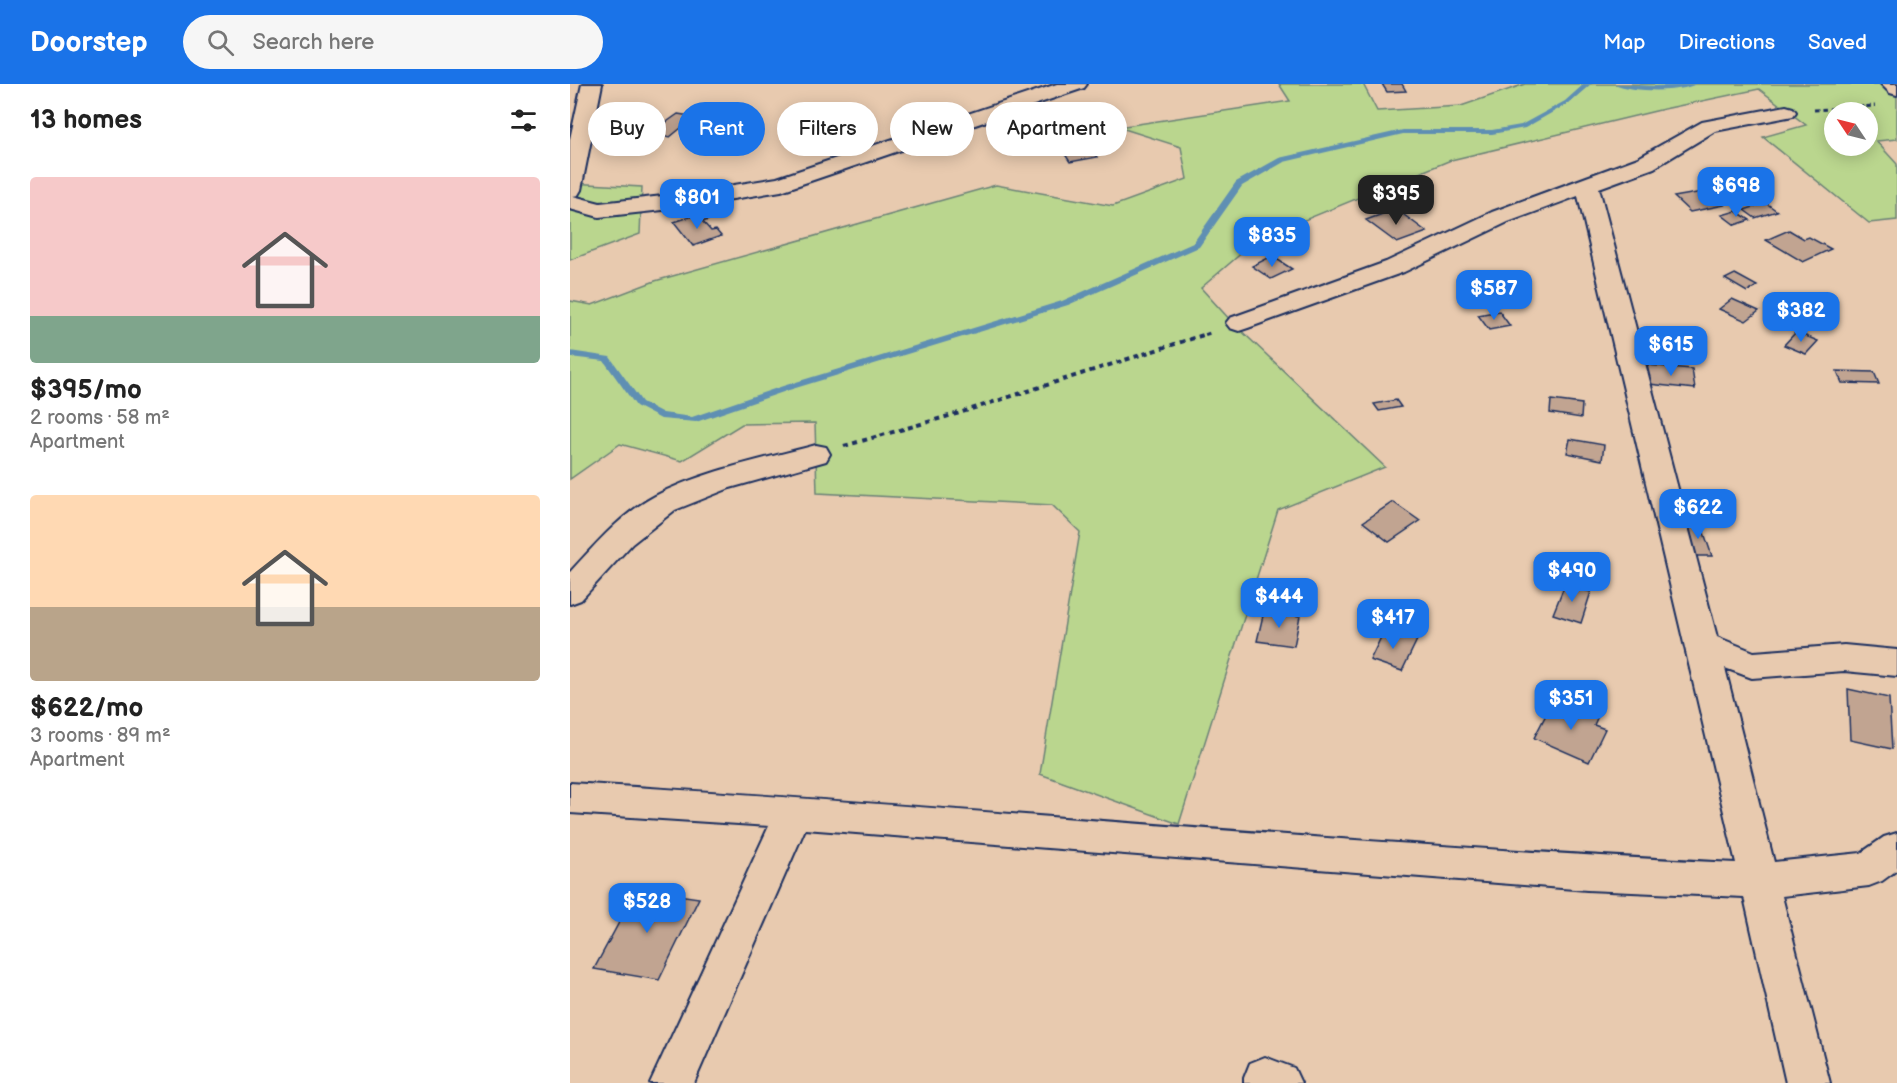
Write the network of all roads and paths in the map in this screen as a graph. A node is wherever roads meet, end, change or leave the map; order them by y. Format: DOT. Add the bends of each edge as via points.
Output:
graph roads {
  1 [pos="592,84"];
  2 [pos="1077,84"];
  3 [pos="1892,84"];
  4 [pos="1897,89"];
  5 [pos="1824,109"];
  6 [pos="1786,111"];
  7 [pos="1587,185"];
  8 [pos="570,190"];
  9 [pos="570,202"];
  10 [pos="1239,323"];
  11 [pos="816,454"];
  12 [pos="570,592"];
  13 [pos="1703,645"];
  14 [pos="1897,663"];
  15 [pos="570,798"];
  16 [pos="794,812"];
  17 [pos="1897,849"];
  18 [pos="1759,881"];
  19 [pos="672,1083"];
  20 [pos="1266,1083"];
  21 [pos="1279,1083"];
  22 [pos="1808,1083"];
  1 -- 8 [label="street"];
  2 -- 9 [label="street" via="781,184 599,210"];
  3 -- 4 [label="street"];
  5 -- 6 [label="path"];
  6 -- 7 [label="street" via="1709,126 1646,164"];
  7 -- 10 [label="street" via="1500,217 1395,267"];
  7 -- 13 [label="street"];
  10 -- 11 [label="path" via="967,411"];
  11 -- 12 [label="street" via="720,481 666,503 621,536"];
  13 -- 14 [label="street" via="1752,664 1844,658"];
  13 -- 18 [label="street"];
  15 -- 16 [label="street"];
  16 -- 18 [label="street" via="1587,873"];
  16 -- 19 [label="street"];
  17 -- 18 [label="street" via="1869,869"];
  18 -- 22 [label="street"];
  20 -- 21 [label="street" via="1265,1078"];
}
